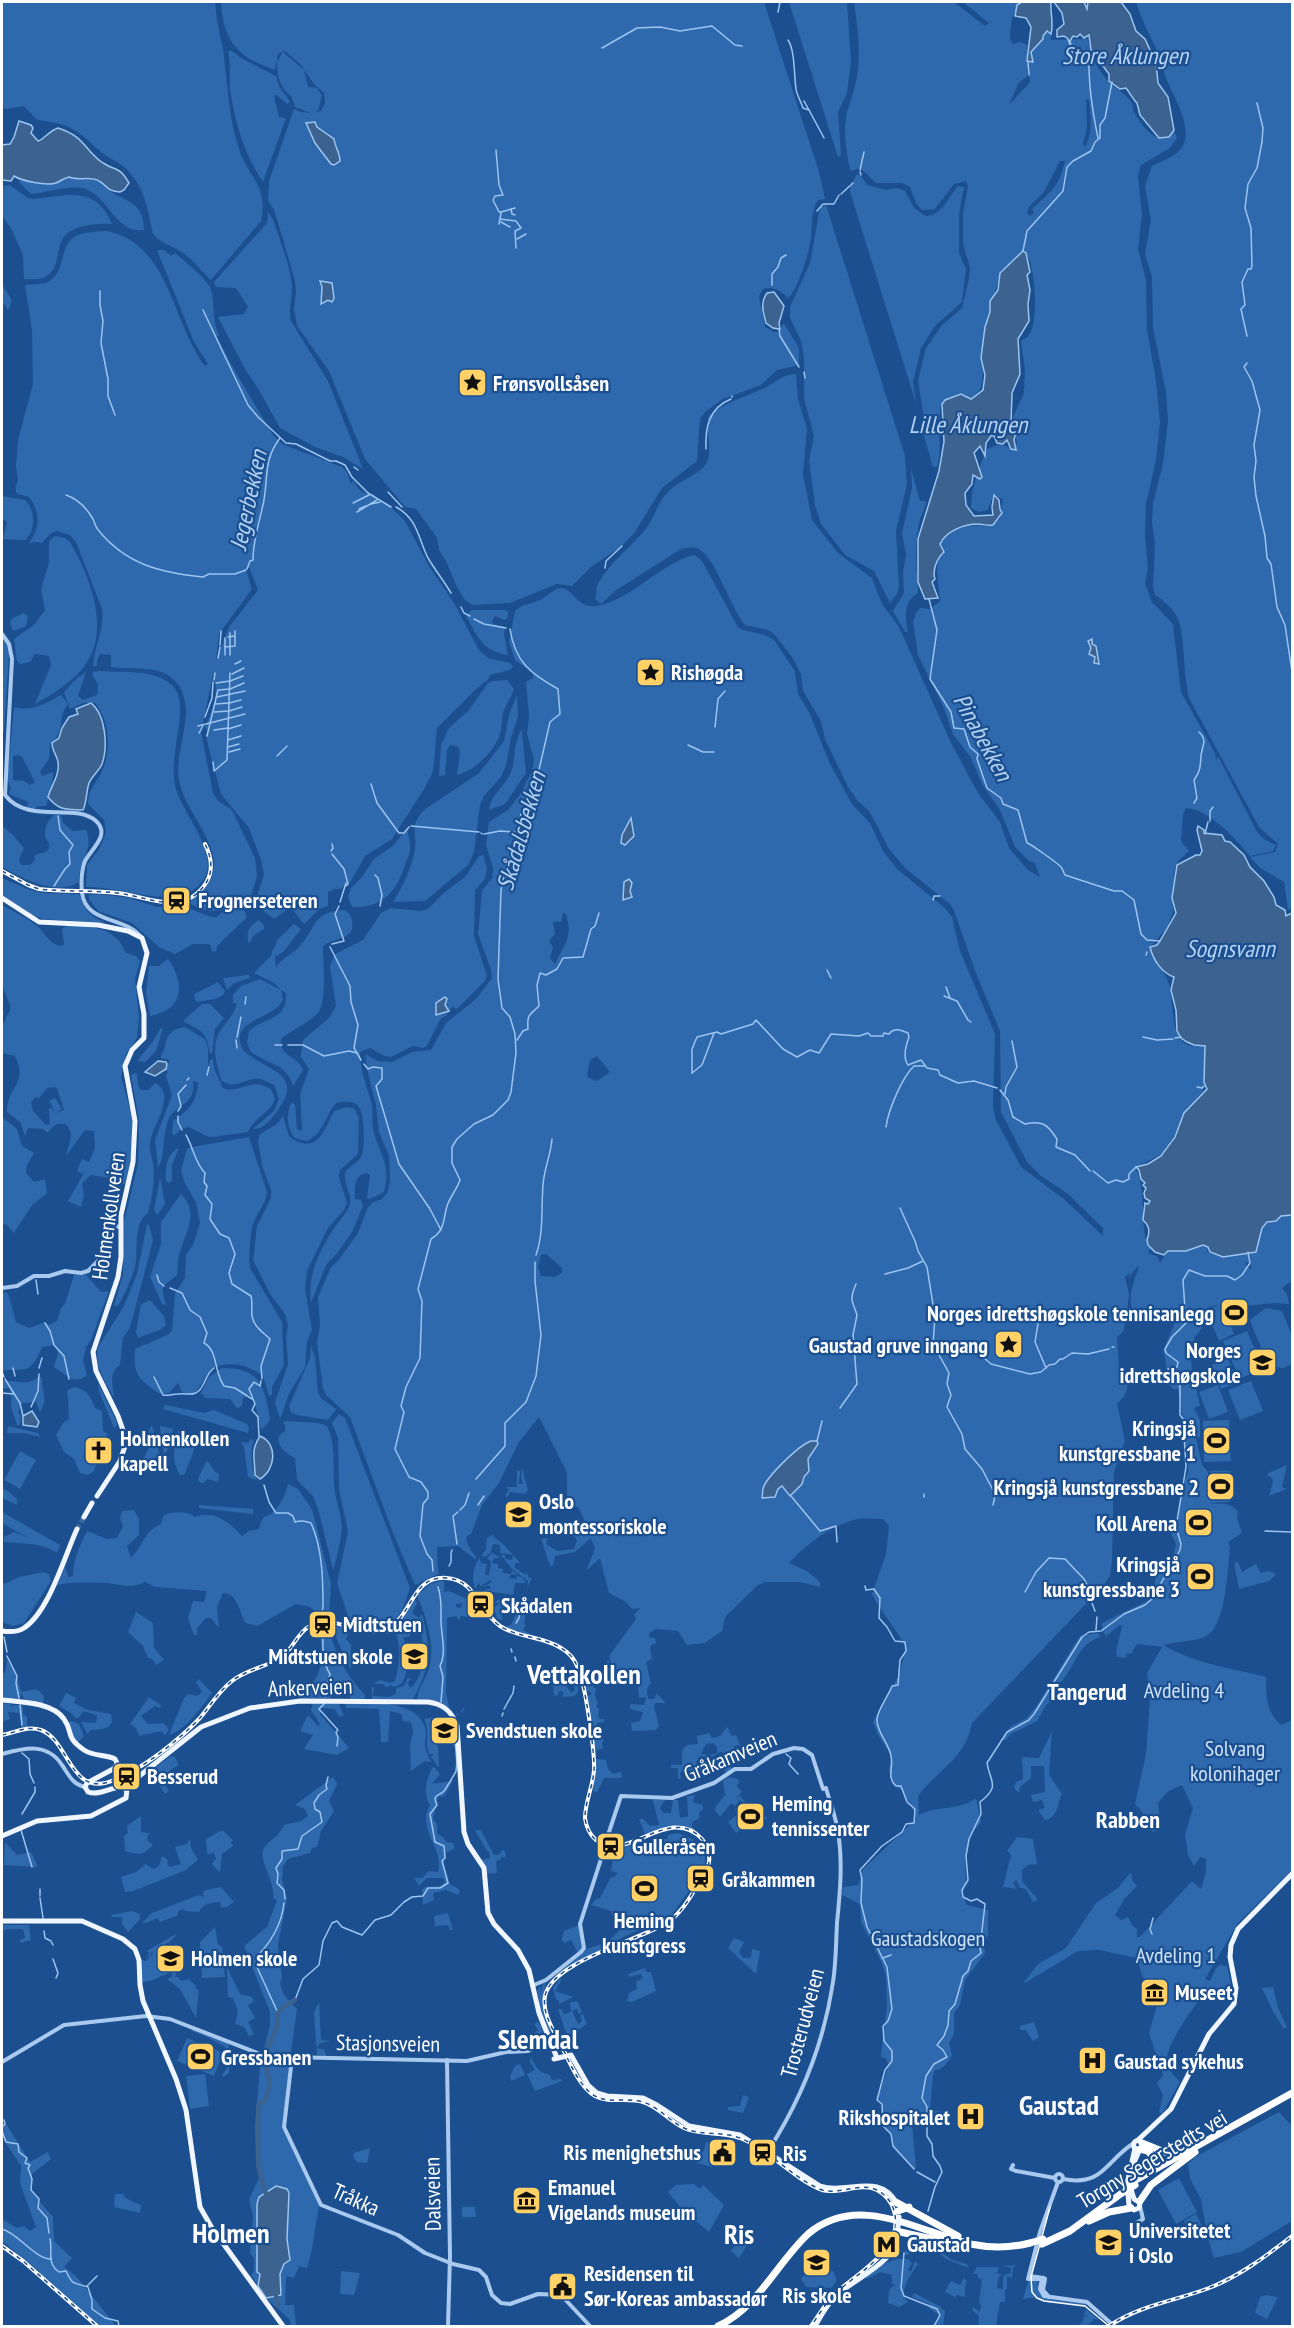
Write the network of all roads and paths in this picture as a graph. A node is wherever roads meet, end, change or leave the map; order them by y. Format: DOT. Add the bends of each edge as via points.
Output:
graph roads {
  1 [pos="2,634"];
  2 [pos="2,898"];
  3 [pos="142,938"];
  4 [pos="120,1227"];
  5 [pos="2,1288"];
  6 [pos="97,1496"];
  7 [pos="92,1503"];
  8 [pos="84,1517"];
  9 [pos="77,1529"];
  10 [pos="2,1630"];
  11 [pos="2,1700"];
  12 [pos="2,1754"];
  13 [pos="86,1787"];
  14 [pos="826,1788"];
  15 [pos="127,1789"];
  16 [pos="2,1836"];
  17 [pos="1293,1874"];
  18 [pos="2,1921"];
  19 [pos="534,1985"];
  20 [pos="148,2016"];
  21 [pos="549,2043"];
  22 [pos="292,2058"];
  23 [pos="447,2060"];
  24 [pos="2,2062"];
  25 [pos="1293,2094"];
  26 [pos="1138,2145"];
  27 [pos="1203,2145"];
  28 [pos="1126,2150"];
  29 [pos="768,2151"];
  30 [pos="1132,2159"];
  31 [pos="1016,2169"];
  32 [pos="1059,2180"];
  33 [pos="1135,2181"];
  34 [pos="1122,2191"];
  35 [pos="893,2199"];
  36 [pos="1135,2204"];
  37 [pos="909,2207"];
  38 [pos="899,2213"];
  39 [pos="1134,2224"];
  40 [pos="1073,2229"];
  41 [pos="898,2231"];
  42 [pos="1042,2242"];
  43 [pos="954,2244"];
  44 [pos="1029,2246"];
  45 [pos="1010,2247"];
  46 [pos="450,2263"];
  47 [pos="283,2326"];
  48 [pos="448,2326"];
  49 [pos="590,2326"];
  50 [pos="718,2326"];
  51 [pos="725,2326"];
  52 [pos="814,2326"];
  53 [pos="1114,2326"];
  1 -- 3 [label="street" via="12,659 5,795 30,810 81,814 97,822 101,837 82,872 84,902 93,913 132,927"];
  2 -- 3 [label="main road" via="41,923 104,926"];
  3 -- 4 [label="main road, Holmenkollveien" via="147,953 139,987 144,1038 132,1050 125,1066 135,1136"];
  4 -- 5 [label="street" via="106,1227 107,1247 88,1271 65,1270 34,1276 19,1285"];
  4 -- 6 [label="main road, Holmenkollveien" via="119,1272 93,1355 96,1371 122,1427 125,1448"];
  7 -- 8 [label="main road"];
  9 -- 10 [label="main road" via="60,1573 36,1616 23,1629"];
  11 -- 13 [label="main road" via="29,1703 57,1713 65,1720 74,1742 92,1754 116,1759 115,1768 89,1781"];
  12 -- 13 [label="street" via="26,1748 45,1751 58,1760 75,1783"];
  13 -- 15 [label="main road" via="93,1794"];
  14 -- 19 [label="street, Gråkamveien" via="823,1789 812,1755 794,1748 778,1752 751,1769 735,1769 714,1783 678,1796 621,1796 608,1838 600,1845 601,1859 580,1924 584,1948 554,1974"];
  14 -- 29 [label="street, Trosterudveien" via="841,1860 833,1982 809,2074"];
  15 -- 16 [label="main road" via="124,1799 91,1816 37,1821"];
  15 -- 19 [label="main road, Ankerveien" via="201,1727 266,1704 434,1703 445,1708 457,1729 466,1839 484,1868 486,1907 520,1954"];
  17 -- 26 [label="main road" via="1236,1932 1230,1957 1236,1988 1234,2004 1209,2034 1171,2109"];
  18 -- 20 [label="main road" via="79,1920 128,1942 139,1958 140,1990"];
  19 -- 21 [label="main road, Ankerveien"];
  20 -- 22 [label="street, Stasjonsveien" via="173,2020 266,2055"];
  20 -- 24 [label="street, Stasjonsveien" via="64,2025"];
  20 -- 47 [label="main road" via="186,2110 196,2194 202,2212"];
  21 -- 23 [label="street, Stasjonsveien" via="528,2051"];
  21 -- 29 [label="main road, Ankerveien" via="555,2058 570,2055 576,2061 588,2085 597,2093 645,2099 685,2125 737,2133"];
  22 -- 23 [label="street, Stasjonsveien"];
  22 -- 46 [label="street, Tråkka" via="284,2127 320,2204 398,2235"];
  23 -- 46 [label="street, Dalsveien"];
  25 -- 27 [label="highway, Torgny Segerstedts vei"];
  26 -- 27 [label="highway" via="1173,2153"];
  26 -- 28 [label="street"];
  26 -- 30 [label="main road"];
  26 -- 33 [label="highway" via="1153,2158"];
  26 -- 36 [label="main road" via="1130,2179"];
  27 -- 33 [label="highway, Torgny Segerstedts vei"];
  27 -- 36 [label="highway" via="1151,2185"];
  28 -- 30 [label="street" via="1131,2152"];
  28 -- 32 [label="street" via="1093,2178"];
  29 -- 35 [label="main road" via="823,2187 870,2185 882,2188"];
  30 -- 36 [label="main road" via="1127,2179"];
  31 -- 32 [label="street"];
  32 -- 53 [label="street" via="1028,2277 1043,2278 1044,2296 1089,2302"];
  33 -- 34 [label="highway, Torgny Segerstedts vei, bridge"];
  34 -- 40 [label="highway, Torgny Segerstedts vei"];
  34 -- 42 [label="highway, Torgny Segerstedts vei"];
  35 -- 37 [label="highway"];
  35 -- 38 [label="main road"];
  36 -- 39 [label="street" via="1140,2221"];
  36 -- 40 [label="highway"];
  37 -- 38 [label="highway"];
  37 -- 45 [label="highway" via="965,2240"];
  38 -- 41 [label="main road, bridge"];
  40 -- 42 [label="highway, Torgny Segerstedts vei"];
  41 -- 43 [label="highway"];
  41 -- 52 [label="main road" via="875,2266 836,2296"];
  42 -- 44 [label="highway, Torgny Segerstedts vei, bridge"];
  43 -- 44 [label="highway" via="992,2252"];
  43 -- 51 [label="highway" via="883,2220 858,2218 834,2223 804,2242 747,2311"];
  44 -- 45 [label="highway"];
  45 -- 50 [label="highway" via="970,2244 884,2217 838,2218 808,2234 744,2309"];
  46 -- 48 [label="street, Dalsveien"];
  46 -- 49 [label="street, Tråkka" via="482,2272 492,2295 503,2304 535,2294 561,2295"];
}
